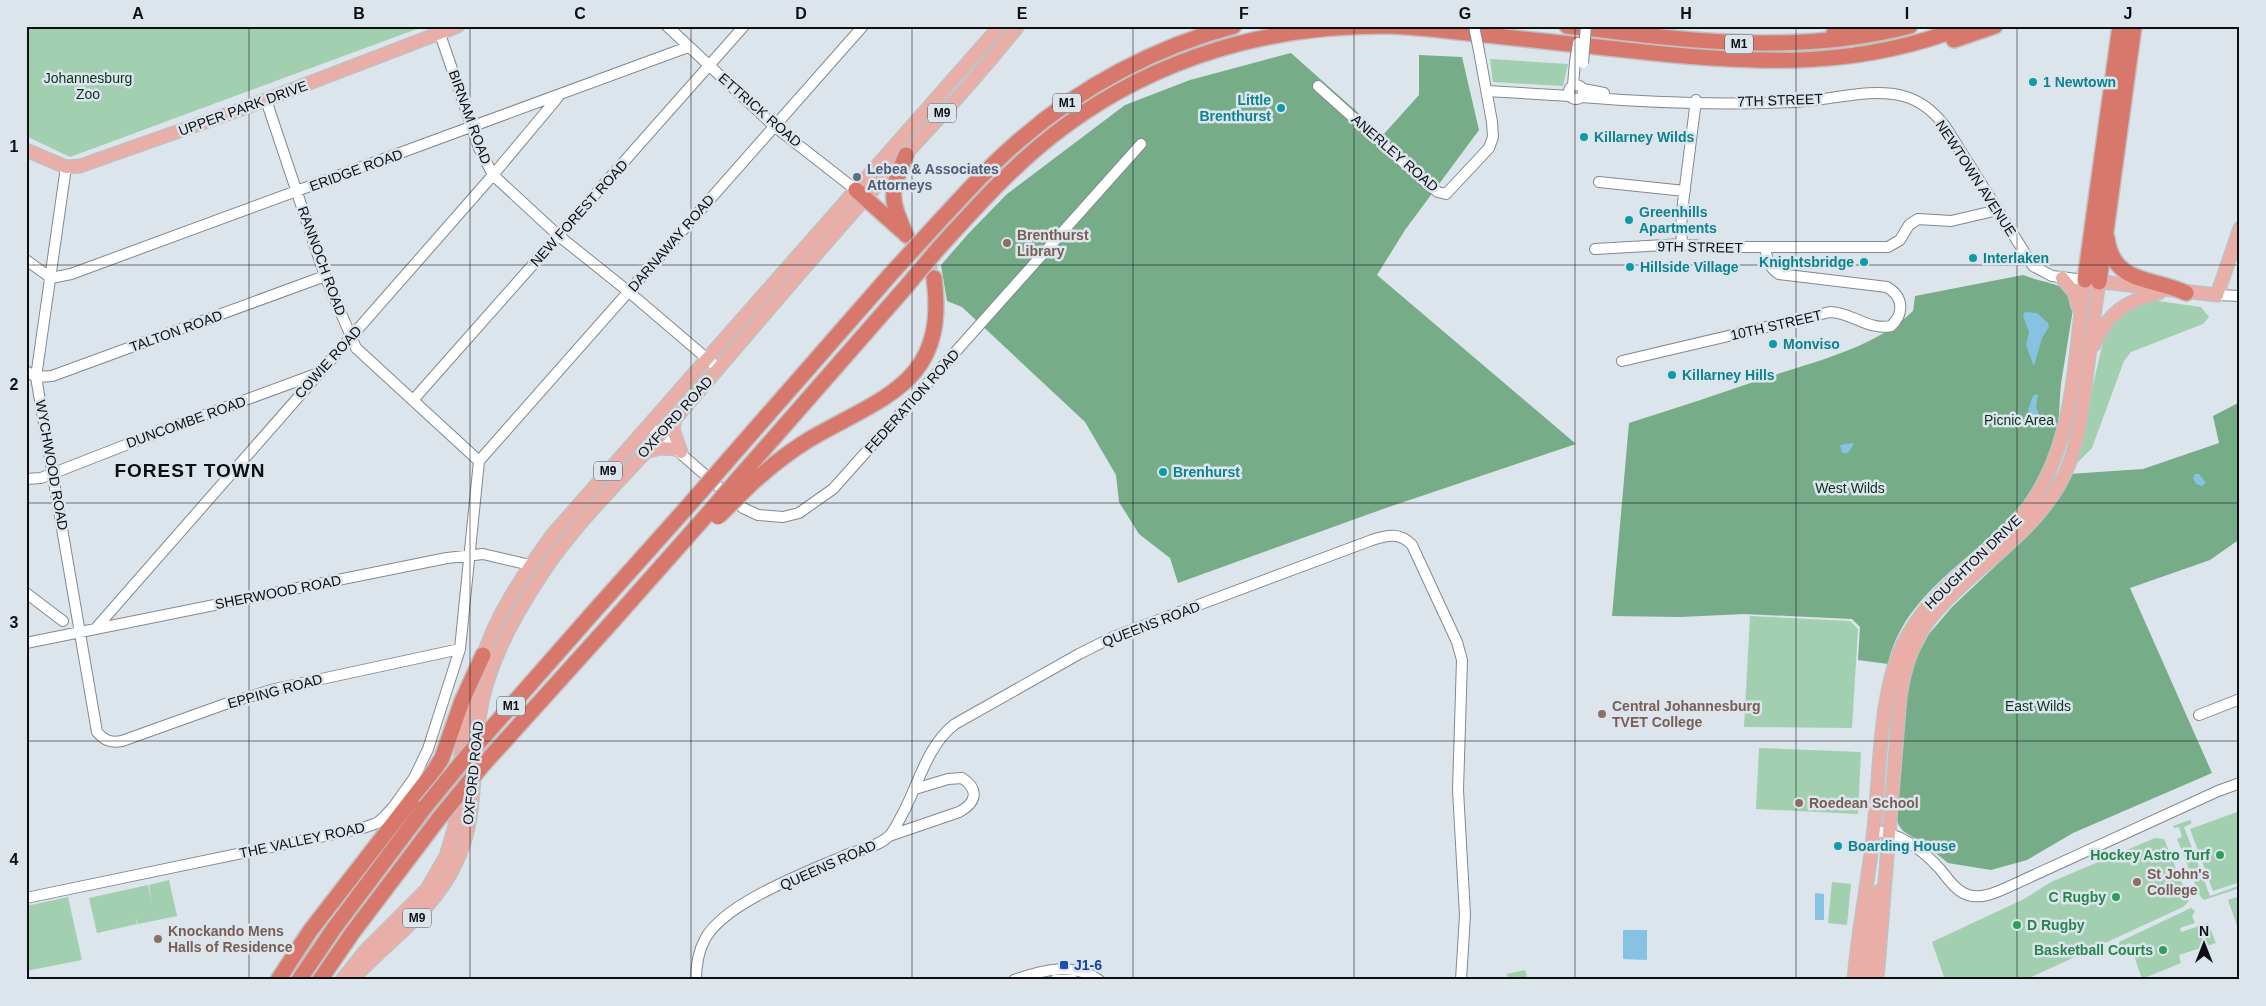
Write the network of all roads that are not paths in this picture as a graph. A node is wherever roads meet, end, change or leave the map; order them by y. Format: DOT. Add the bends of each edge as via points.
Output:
graph roads {
  1 [pos="458,26"];
  2 [pos="667,26"];
  3 [pos="744,26"];
  4 [pos="863,26"];
  5 [pos="1000,26"];
  6 [pos="1234,26"];
  7 [pos="1474,26"];
  8 [pos="1567,26"];
  9 [pos="1580,26"];
  10 [pos="1586,26"];
  11 [pos="1860,26"];
  12 [pos="1910,26"];
  13 [pos="1966,26"];
  14 [pos="1995,26"];
  15 [pos="2120,26"];
  16 [pos="2134,26"];
  17 [pos="1015,27"];
  18 [pos="440,34"];
  19 [pos="1794,44"];
  20 [pos="688,47"];
  21 [pos="1858,56"];
  22 [pos="1579,62"];
  23 [pos="710,66"];
  24 [pos="1318,86"];
  25 [pos="1576,90"];
  26 [pos="1487,91"];
  27 [pos="559,96"];
  28 [pos="1856,96"];
  29 [pos="266,100"];
  30 [pos="1698,102"];
  31 [pos="472,126"];
  32 [pos="774,126"];
  33 [pos="1141,144"];
  34 [pos="26,150"];
  35 [pos="906,155"];
  36 [pos="66,167"];
  37 [pos="493,175"];
  38 [pos="1599,182"];
  39 [pos="297,191"];
  40 [pos="1685,191"];
  41 [pos="861,194"];
  42 [pos="1998,210"];
  43 [pos="2106,227"];
  44 [pos="2240,228"];
  45 [pos="559,236"];
  46 [pos="1682,244"];
  47 [pos="1766,247"];
  48 [pos="1595,249"];
  49 [pos="26,260"];
  50 [pos="325,276"];
  51 [pos="51,278"];
  52 [pos="934,278"];
  53 [pos="2062,278"];
  54 [pos="2092,281"];
  55 [pos="2168,291"];
  56 [pos="628,292"];
  57 [pos="2186,293"];
  58 [pos="2217,295"];
  59 [pos="2240,296"];
  60 [pos="2079,322"];
  61 [pos="351,338"];
  62 [pos="2089,354"];
  63 [pos="707,359"];
  64 [pos="1622,361"];
  65 [pos="718,368"];
  66 [pos="26,371"];
  67 [pos="317,374"];
  68 [pos="36,377"];
  69 [pos="414,399"];
  70 [pos="675,418"];
  71 [pos="648,424"];
  72 [pos="661,435"];
  73 [pos="679,451"];
  74 [pos="643,452"];
  75 [pos="479,461"];
  76 [pos="53,473"];
  77 [pos="26,479"];
  78 [pos="742,484"];
  79 [pos="470,555"];
  80 [pos="530,566"];
  81 [pos="26,593"];
  82 [pos="63,621"];
  83 [pos="96,628"];
  84 [pos="81,632"];
  85 [pos="26,643"];
  86 [pos="460,649"];
  87 [pos="483,654"];
  88 [pos="2240,699"];
  89 [pos="2199,715"];
  90 [pos="97,732"];
  91 [pos="2240,783"];
  92 [pos="915,789"];
  93 [pos="1874,831"];
  94 [pos="1889,832"];
  95 [pos="889,836"];
  96 [pos="1887,865"];
  97 [pos="26,898"];
  98 [pos="1858,944"];
  99 [pos="1055,976"];
  100 [pos="278,980"];
  101 [pos="299,980"];
  102 [pos="320,980"];
  103 [pos="342,980"];
  104 [pos="352,980"];
  105 [pos="696,980"];
  106 [pos="1014,980"];
  107 [pos="1073,980"];
  108 [pos="1099,980"];
  109 [pos="1461,980"];
  110 [pos="1848,980"];
  111 [pos="1854,980"];
  112 [pos="1866,980"];
  113 [pos="1877,980"];
  1 -- 18 [label="main road, UPPER PARK DRIVE"];
  2 -- 20 [label="street, ETTRICK ROAD"];
  3 -- 23 [label="street, NEW FOREST ROAD"];
  4 -- 32 [label="street, DARNAWAY ROAD"];
  5 -- 41 [label="main road, OXFORD ROAD / M9"];
  6 -- 101 [label="highway, M1, bridge" via="1161,52 1081,93 1020,140 933,228 466,757 335,927"];
  7 -- 26 [label="street, ANERLEY ROAD, bridge"];
  8 -- 19 [label="highway, M1" via="1739,44"];
  9 -- 22 [label="street, bridge"];
  10 -- 22 [label="street, bridge"];
  11 -- 19 [label="highway"];
  12 -- 19 [label="highway, M1" via="1861,37"];
  13 -- 21 [label="highway, M1" via="1913,44"];
  14 -- 21 [label="highway" via="1922,50 1879,57"];
  15 -- 54 [label="highway"];
  16 -- 43 [label="highway"];
  17 -- 35 [label="main road, OXFORD ROAD / M9"];
  18 -- 29 [label="main road, UPPER PARK DRIVE"];
  18 -- 31 [label="street, BIRNAM ROAD"];
  20 -- 23 [label="street, ETTRICK ROAD"];
  20 -- 27 [label="street, ERIDGE ROAD"];
  21 -- 78 [label="highway, M1, bridge" via="1788,62 1723,60 1386,26 1325,28 1267,36 1169,66 1086,111 1012,170 937,250"];
  22 -- 25 [label="street"];
  23 -- 32 [label="street, ETTRICK ROAD"];
  23 -- 45 [label="street, NEW FOREST ROAD"];
  24 -- 26 [label="street, ANERLEY ROAD" via="1423,180 1444,194 1449,193 1489,148 1493,131"];
  25 -- 26 [label="street, 7TH STREET" via="1551,94"];
  25 -- 30 [label="street, 7TH STREET" via="1628,98"];
  27 -- 31 [label="street, ERIDGE ROAD"];
  27 -- 37 [label="street, COWIE ROAD"];
  28 -- 30 [label="street, 7TH STREET" via="1793,102"];
  28 -- 42 [label="street, NEWTOWN AVENUE" via="1881,93 1904,96 1933,112 1948,130"];
  29 -- 36 [label="main road, UPPER PARK DRIVE" via="107,157"];
  29 -- 39 [label="street, RANNOCH ROAD"];
  30 -- 40 [label="street"];
  31 -- 37 [label="street, BIRNAM ROAD"];
  31 -- 39 [label="street, ERIDGE ROAD"];
  32 -- 41 [label="street, ETTRICK ROAD"];
  32 -- 56 [label="street, DARNAWAY ROAD"];
  33 -- 73 [label="street, FEDERATION ROAD" via="833,489 809,507 783,517 770,517 743,508"];
  34 -- 36 [label="main road"];
  35 -- 41 [label="main road, OXFORD ROAD / M9"];
  35 -- 41 [label="highway" via="892,194 894,208 908,237"];
  36 -- 51 [label="street, WYCHWOOD ROAD"];
  37 -- 45 [label="street, BIRNAM ROAD"];
  37 -- 61 [label="street, COWIE ROAD"];
  38 -- 40 [label="street"];
  39 -- 50 [label="street, RANNOCH ROAD"];
  39 -- 51 [label="street, ERIDGE ROAD" via="71,274"];
  40 -- 46 [label="street"];
  41 -- 63 [label="main road, OXFORD ROAD / M9"];
  41 -- 65 [label="main road, OXFORD ROAD / M9"];
  42 -- 47 [label="street, 9TH STREET" via="1951,221 1914,221 1900,240 1888,247"];
  42 -- 53 [label="street, NEWTOWN AVENUE" via="2033,266"];
  43 -- 54 [label="highway"];
  43 -- 57 [label="highway" via="2109,249 2120,269 2131,276"];
  44 -- 58 [label="main road"];
  45 -- 56 [label="street, BIRNAM ROAD"];
  45 -- 69 [label="street, NEW FOREST ROAD"];
  46 -- 47 [label="street, 9TH STREET"];
  46 -- 48 [label="street, 9TH STREET"];
  47 -- 64 [label="street, 10TH STREET" via="1768,263 1780,274 1887,287 1900,301 1900,315 1886,328 1830,312"];
  49 -- 51 [label="street"];
  50 -- 61 [label="street, RANNOCH ROAD"];
  50 -- 68 [label="street, TALTON ROAD" via="79,367 52,376"];
  51 -- 68 [label="street, WYCHWOOD ROAD"];
  52 -- 78 [label="highway" via="936,313 932,337 906,381 879,402"];
  53 -- 54 [label="street, NEWTOWN AVENUE"];
  53 -- 60 [label="main road" via="2076,297"];
  54 -- 55 [label="main road"];
  54 -- 60 [label="main road, HOUGHTON DRIVE"];
  54 -- 62 [label="main road, HOUGHTON DRIVE"];
  55 -- 57 [label="main road"];
  55 -- 62 [label="main road" via="2138,298 2120,308 2104,324"];
  56 -- 63 [label="street, BIRNAM ROAD"];
  56 -- 75 [label="street, DARNAWAY ROAD"];
  57 -- 58 [label="main road"];
  58 -- 59 [label="street"];
  60 -- 93 [label="main road, HOUGHTON DRIVE" via="2066,420 2047,479 2016,522 1928,605 1896,661 1886,706"];
  61 -- 67 [label="street, COWIE ROAD"];
  61 -- 69 [label="street, RANNOCH ROAD" via="367,359"];
  62 -- 94 [label="main road, HOUGHTON DRIVE" via="2077,433 2060,484 2028,528 1932,616 1911,653 1900,698"];
  63 -- 65 [label="street, BIRNAM ROAD"];
  63 -- 71 [label="main road, OXFORD ROAD / M9"];
  65 -- 70 [label="main road, OXFORD ROAD / M9"];
  66 -- 68 [label="street"];
  67 -- 76 [label="street, DUNCOMBE ROAD"];
  67 -- 83 [label="street, COWIE ROAD"];
  68 -- 76 [label="street, WYCHWOOD ROAD"];
  69 -- 75 [label="street, RANNOCH ROAD"];
  70 -- 72 [label="main road, OXFORD ROAD / M9"];
  70 -- 73 [label="main road" via="673,430"];
  71 -- 72 [label="street, FEDERATION ROAD"];
  71 -- 80 [label="main road, OXFORD ROAD / M9" via="553,534"];
  72 -- 73 [label="street, FEDERATION ROAD"];
  72 -- 74 [label="main road, OXFORD ROAD / M9"];
  73 -- 74 [label="main road" via="660,448"];
  74 -- 104 [label="main road, OXFORD ROAD / M9" via="542,572 507,633 480,714 471,820 457,863 426,909"];
  75 -- 79 [label="street, THE VALLEY ROAD"];
  76 -- 77 [label="street, DUNCOMBE ROAD"];
  76 -- 84 [label="street, WYCHWOOD ROAD"];
  78 -- 102 [label="highway, M1, bridge" via="624,607 482,766 352,932"];
  79 -- 80 [label="street, SHERWOOD ROAD" via="490,555"];
  79 -- 83 [label="street, SHERWOOD ROAD"];
  79 -- 86 [label="street, THE VALLEY ROAD"];
  80 -- 87 [label="main road, OXFORD ROAD / M9" via="496,623"];
  81 -- 82 [label="street"];
  83 -- 84 [label="street, SHERWOOD ROAD"];
  84 -- 85 [label="street, SHERWOOD ROAD"];
  84 -- 90 [label="street, WYCHWOOD ROAD"];
  86 -- 90 [label="street, EPPING ROAD" via="275,689 122,741 107,741"];
  86 -- 97 [label="street, THE VALLEY ROAD" via="422,761 402,796 377,823"];
  87 -- 100 [label="highway" via="434,771 310,931"];
  87 -- 103 [label="main road, OXFORD ROAD / M9" via="465,718 456,826 446,856 427,889 366,950"];
  88 -- 89 [label="street"];
  91 -- 94 [label="street" via="1984,896 1968,895 1958,890 1928,858"];
  92 -- 95 [label="street, QUEENS ROAD"];
  92 -- 95 [label="street" via="962,778 974,796 972,803 959,812"];
  92 -- 109 [label="street, QUEENS ROAD" via="934,748 947,730 1094,645 1372,540 1396,536 1412,545 1461,654 1458,790 1465,915"];
  93 -- 94 [label="street"];
  93 -- 98 [label="main road, HOUGHTON DRIVE"];
  94 -- 96 [label="main road, HOUGHTON DRIVE"];
  95 -- 105 [label="street, QUEENS ROAD" via="790,880 732,912 712,928 704,940"];
  96 -- 112 [label="main road" via="1871,918"];
  96 -- 113 [label="main road, HOUGHTON DRIVE"];
  98 -- 110 [label="main road"];
  98 -- 111 [label="main road, HOUGHTON DRIVE"];
  99 -- 106 [label="street" via="1032,973"];
  99 -- 107 [label="street"];
  99 -- 108 [label="street" via="1079,970"];
}
